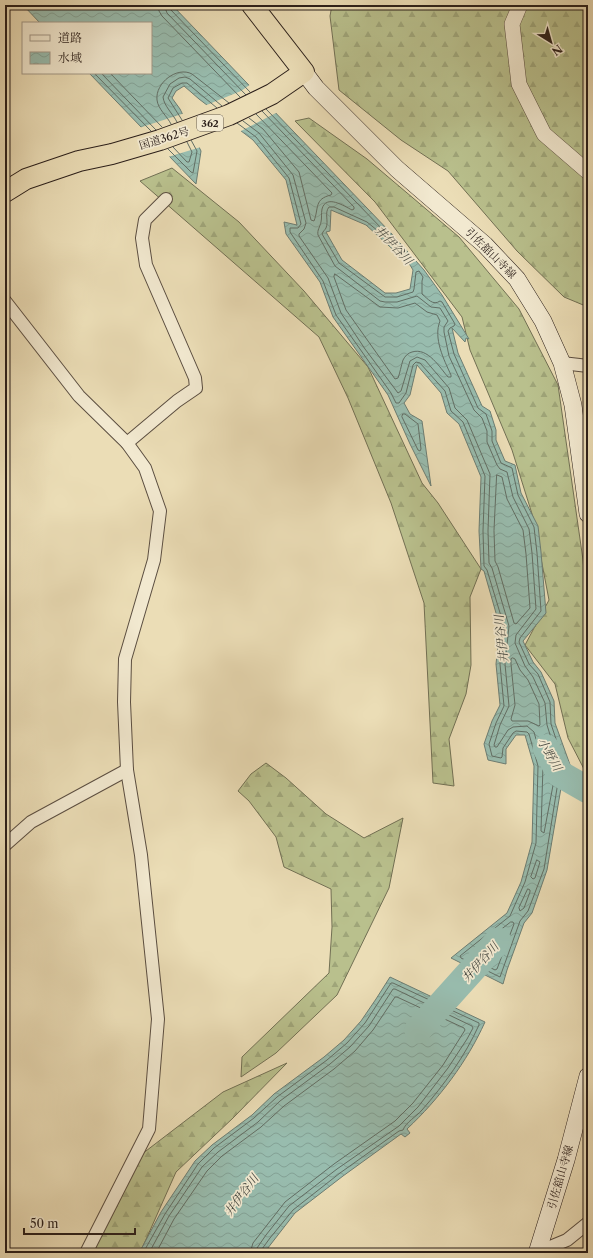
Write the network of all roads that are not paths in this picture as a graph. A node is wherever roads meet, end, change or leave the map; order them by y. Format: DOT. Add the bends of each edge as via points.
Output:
graph roads {
  1 [pos="252,5"];
  2 [pos="520,5"];
  3 [pos="304,72"];
  4 [pos="588,172"];
  5 [pos="5,192"];
  6 [pos="166,199"];
  7 [pos="5,301"];
  8 [pos="562,364"];
  9 [pos="588,366"];
  10 [pos="128,443"];
  11 [pos="588,514"];
  12 [pos="126,770"];
  13 [pos="5,845"];
  14 [pos="588,1076"];
  15 [pos="588,1223"];
  16 [pos="86,1253"];
  17 [pos="538,1253"];
  1 -- 3 [label="highway"];
  2 -- 4 [label="street" via="512,24 518,84 544,134"];
  3 -- 5 [label="highway, 国道362号 / 362" via="262,100 229,116 130,149 79,161 26,180"];
  3 -- 8 [label="main road, 引佐舘山寺線" via="316,88 397,169 485,245 517,279 543,321"];
  6 -- 10 [label="street" via="145,220 142,238 146,265 195,378 196,388"];
  7 -- 10 [label="street" via="78,396"];
  8 -- 9 [label="street"];
  8 -- 11 [label="main road, 引佐舘山寺線" via="573,405"];
  10 -- 12 [label="street" via="145,468 160,511 154,560 125,659"];
  12 -- 13 [label="street" via="32,822"];
  12 -- 16 [label="street" via="141,855 158,1019 150,1121 149,1129"];
  14 -- 17 [label="main road, 引佐舘山寺線"];
  15 -- 17 [label="street" via="567,1240"];
}
